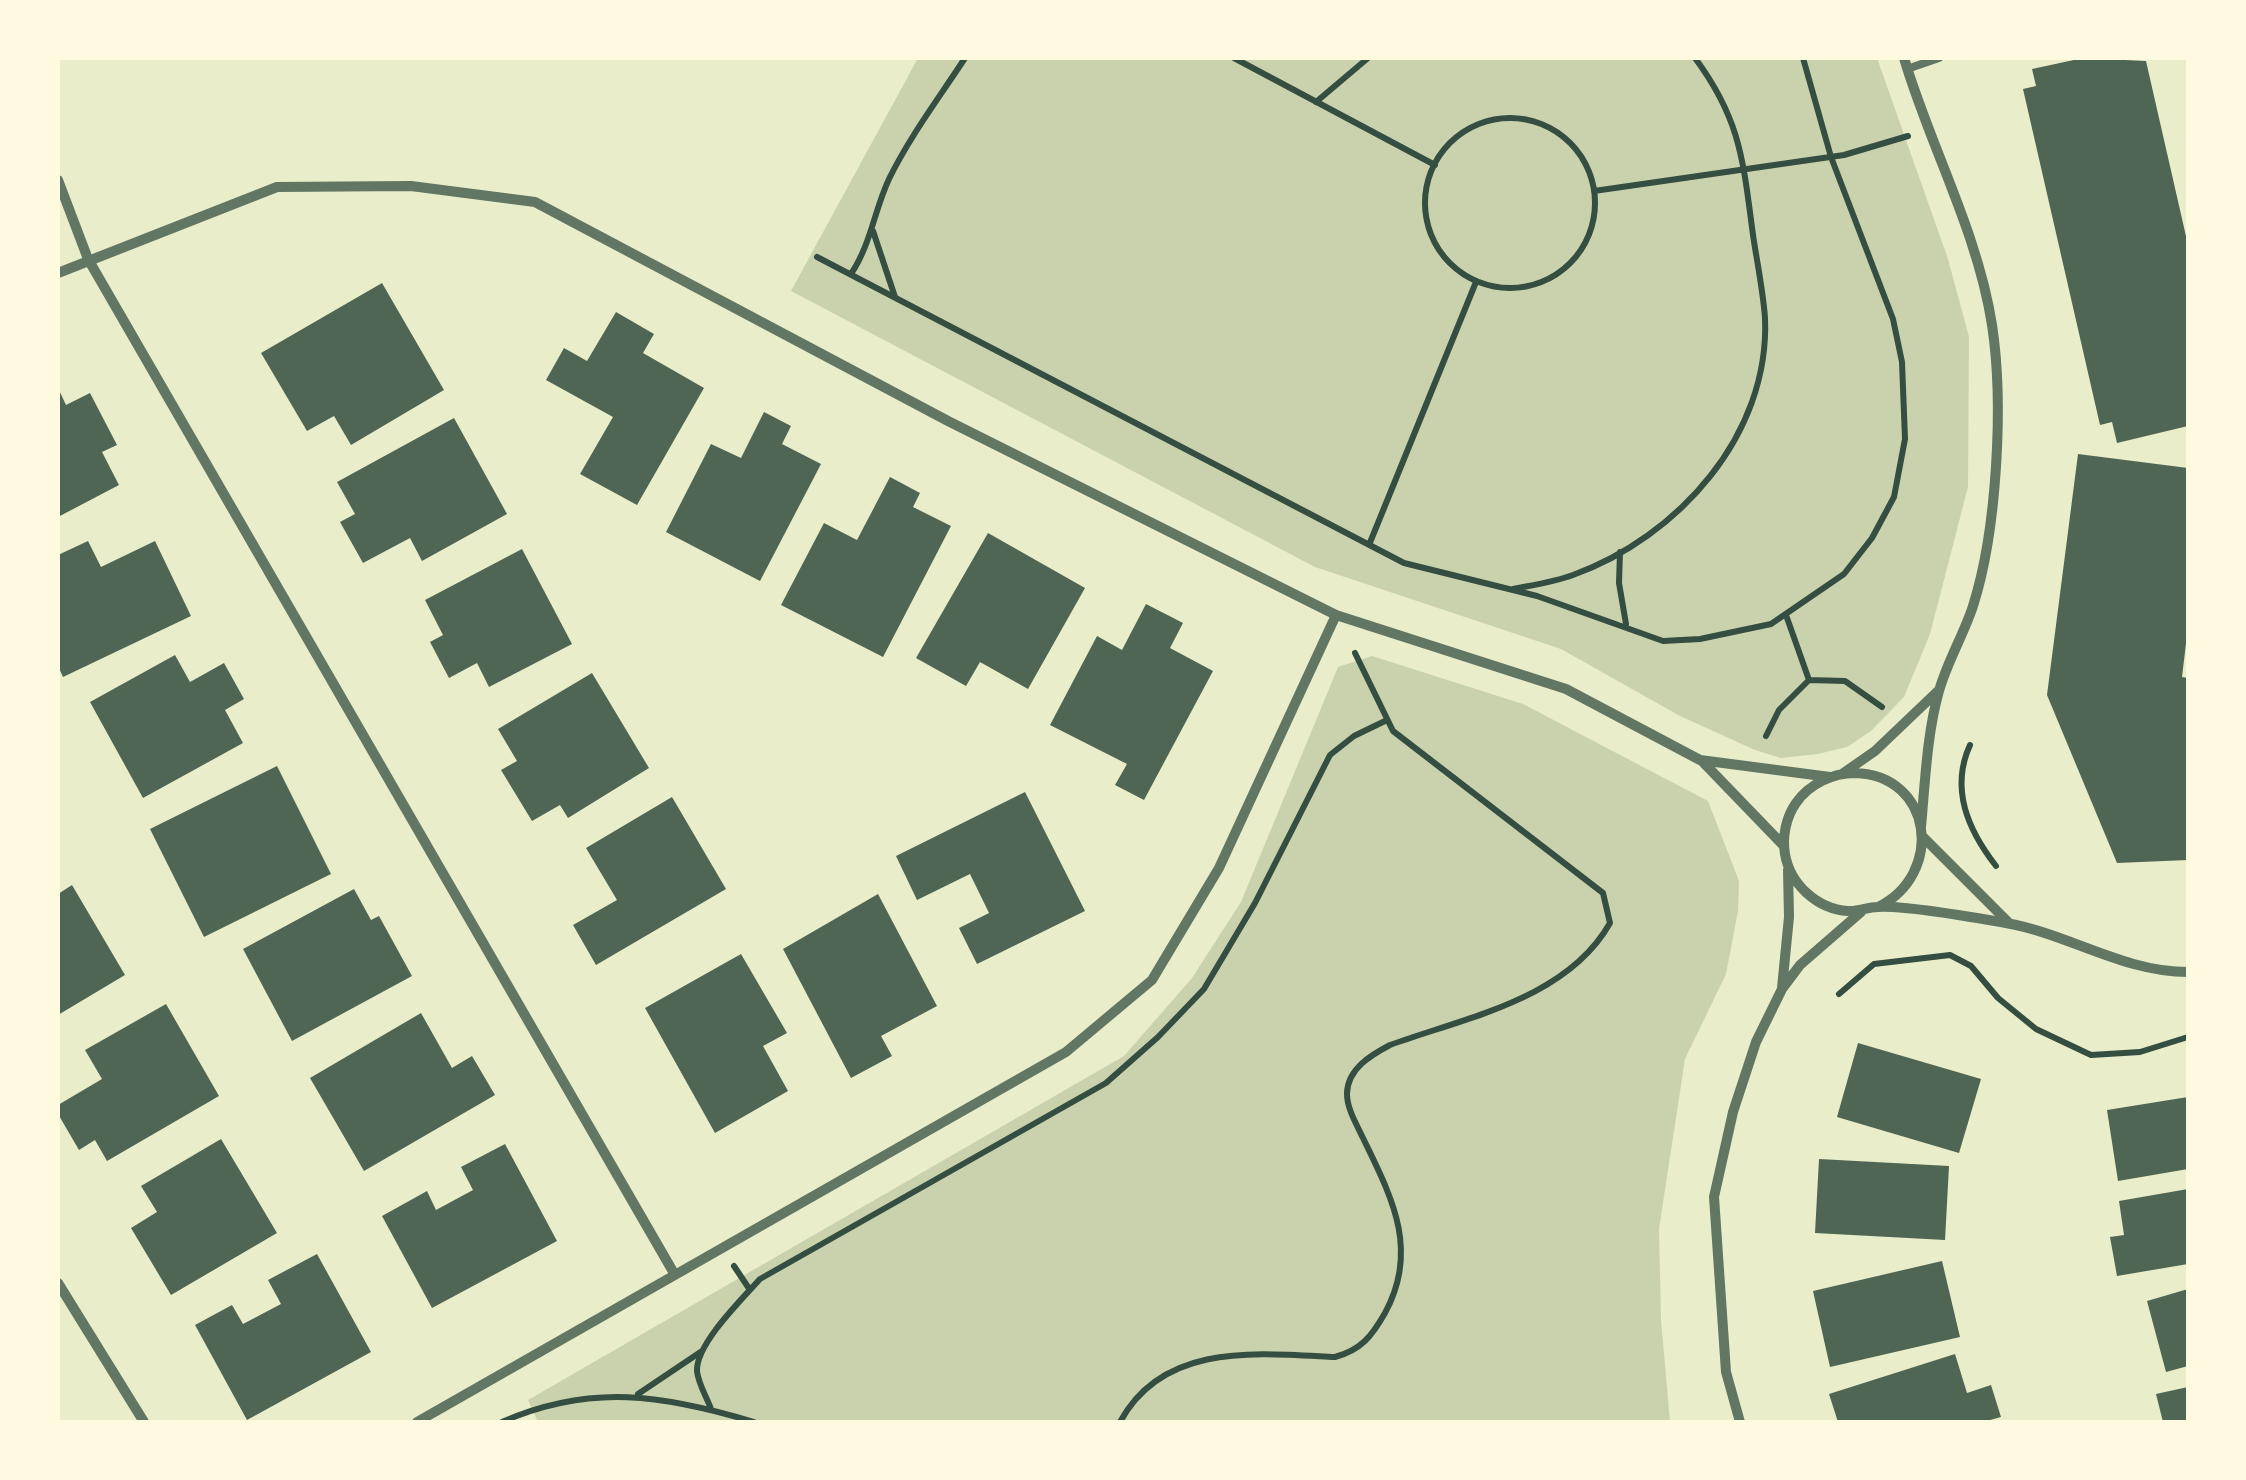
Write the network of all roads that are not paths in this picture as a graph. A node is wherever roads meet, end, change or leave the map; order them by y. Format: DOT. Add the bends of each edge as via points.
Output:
graph roads {
  1 [pos="1939,58"];
  2 [pos="1906,63"];
  3 [pos="58,180"];
  4 [pos="88,260"];
  5 [pos="58,273"];
  6 [pos="1336,615"];
  7 [pos="1939,690"];
  8 [pos="1700,760"];
  9 [pos="1836,776"];
  10 [pos="1922,832"];
  11 [pos="1784,846"];
  12 [pos="1788,866"];
  13 [pos="1878,907"];
  14 [pos="1862,911"];
  15 [pos="2009,923"];
  16 [pos="2188,972"];
  17 [pos="1782,989"];
  18 [pos="675,1275"];
  19 [pos="58,1284"];
  20 [pos="144,1422"];
  21 [pos="417,1422"];
  22 [pos="1740,1422"];
  1 -- 2 [label="lane"];
  2 -- 7 [label="street" via="1975,256 1992,323 1999,393 1990,512 1974,602"];
  3 -- 4 [label="street"];
  4 -- 5 [label="street"];
  4 -- 6 [label="street" via="277,188 412,186 536,202 948,421"];
  4 -- 18 [label="street"];
  6 -- 8 [label="street" via="1566,689"];
  6 -- 18 [label="street" via="1218,868 1152,980 1066,1052"];
  7 -- 9 [label="street" via="1875,751"];
  7 -- 10 [label="street"];
  8 -- 9 [label="street"];
  8 -- 11 [label="street"];
  9 -- 10 [label="street" via="1872,776 1898,789"];
  9 -- 11 [label="street" via="1795,804"];
  10 -- 13 [label="street" via="1912,880"];
  10 -- 15 [label="street"];
  11 -- 12 [label="street"];
  12 -- 14 [label="street" via="1818,902"];
  12 -- 17 [label="street"];
  13 -- 14 [label="street"];
  13 -- 15 [label="street"];
  14 -- 17 [label="street"];
  15 -- 16 [label="street" via="2153,972"];
  17 -- 22 [label="street" via="1732,1112 1714,1197 1726,1372"];
  18 -- 21 [label="street"];
  19 -- 20 [label="street"];
}
